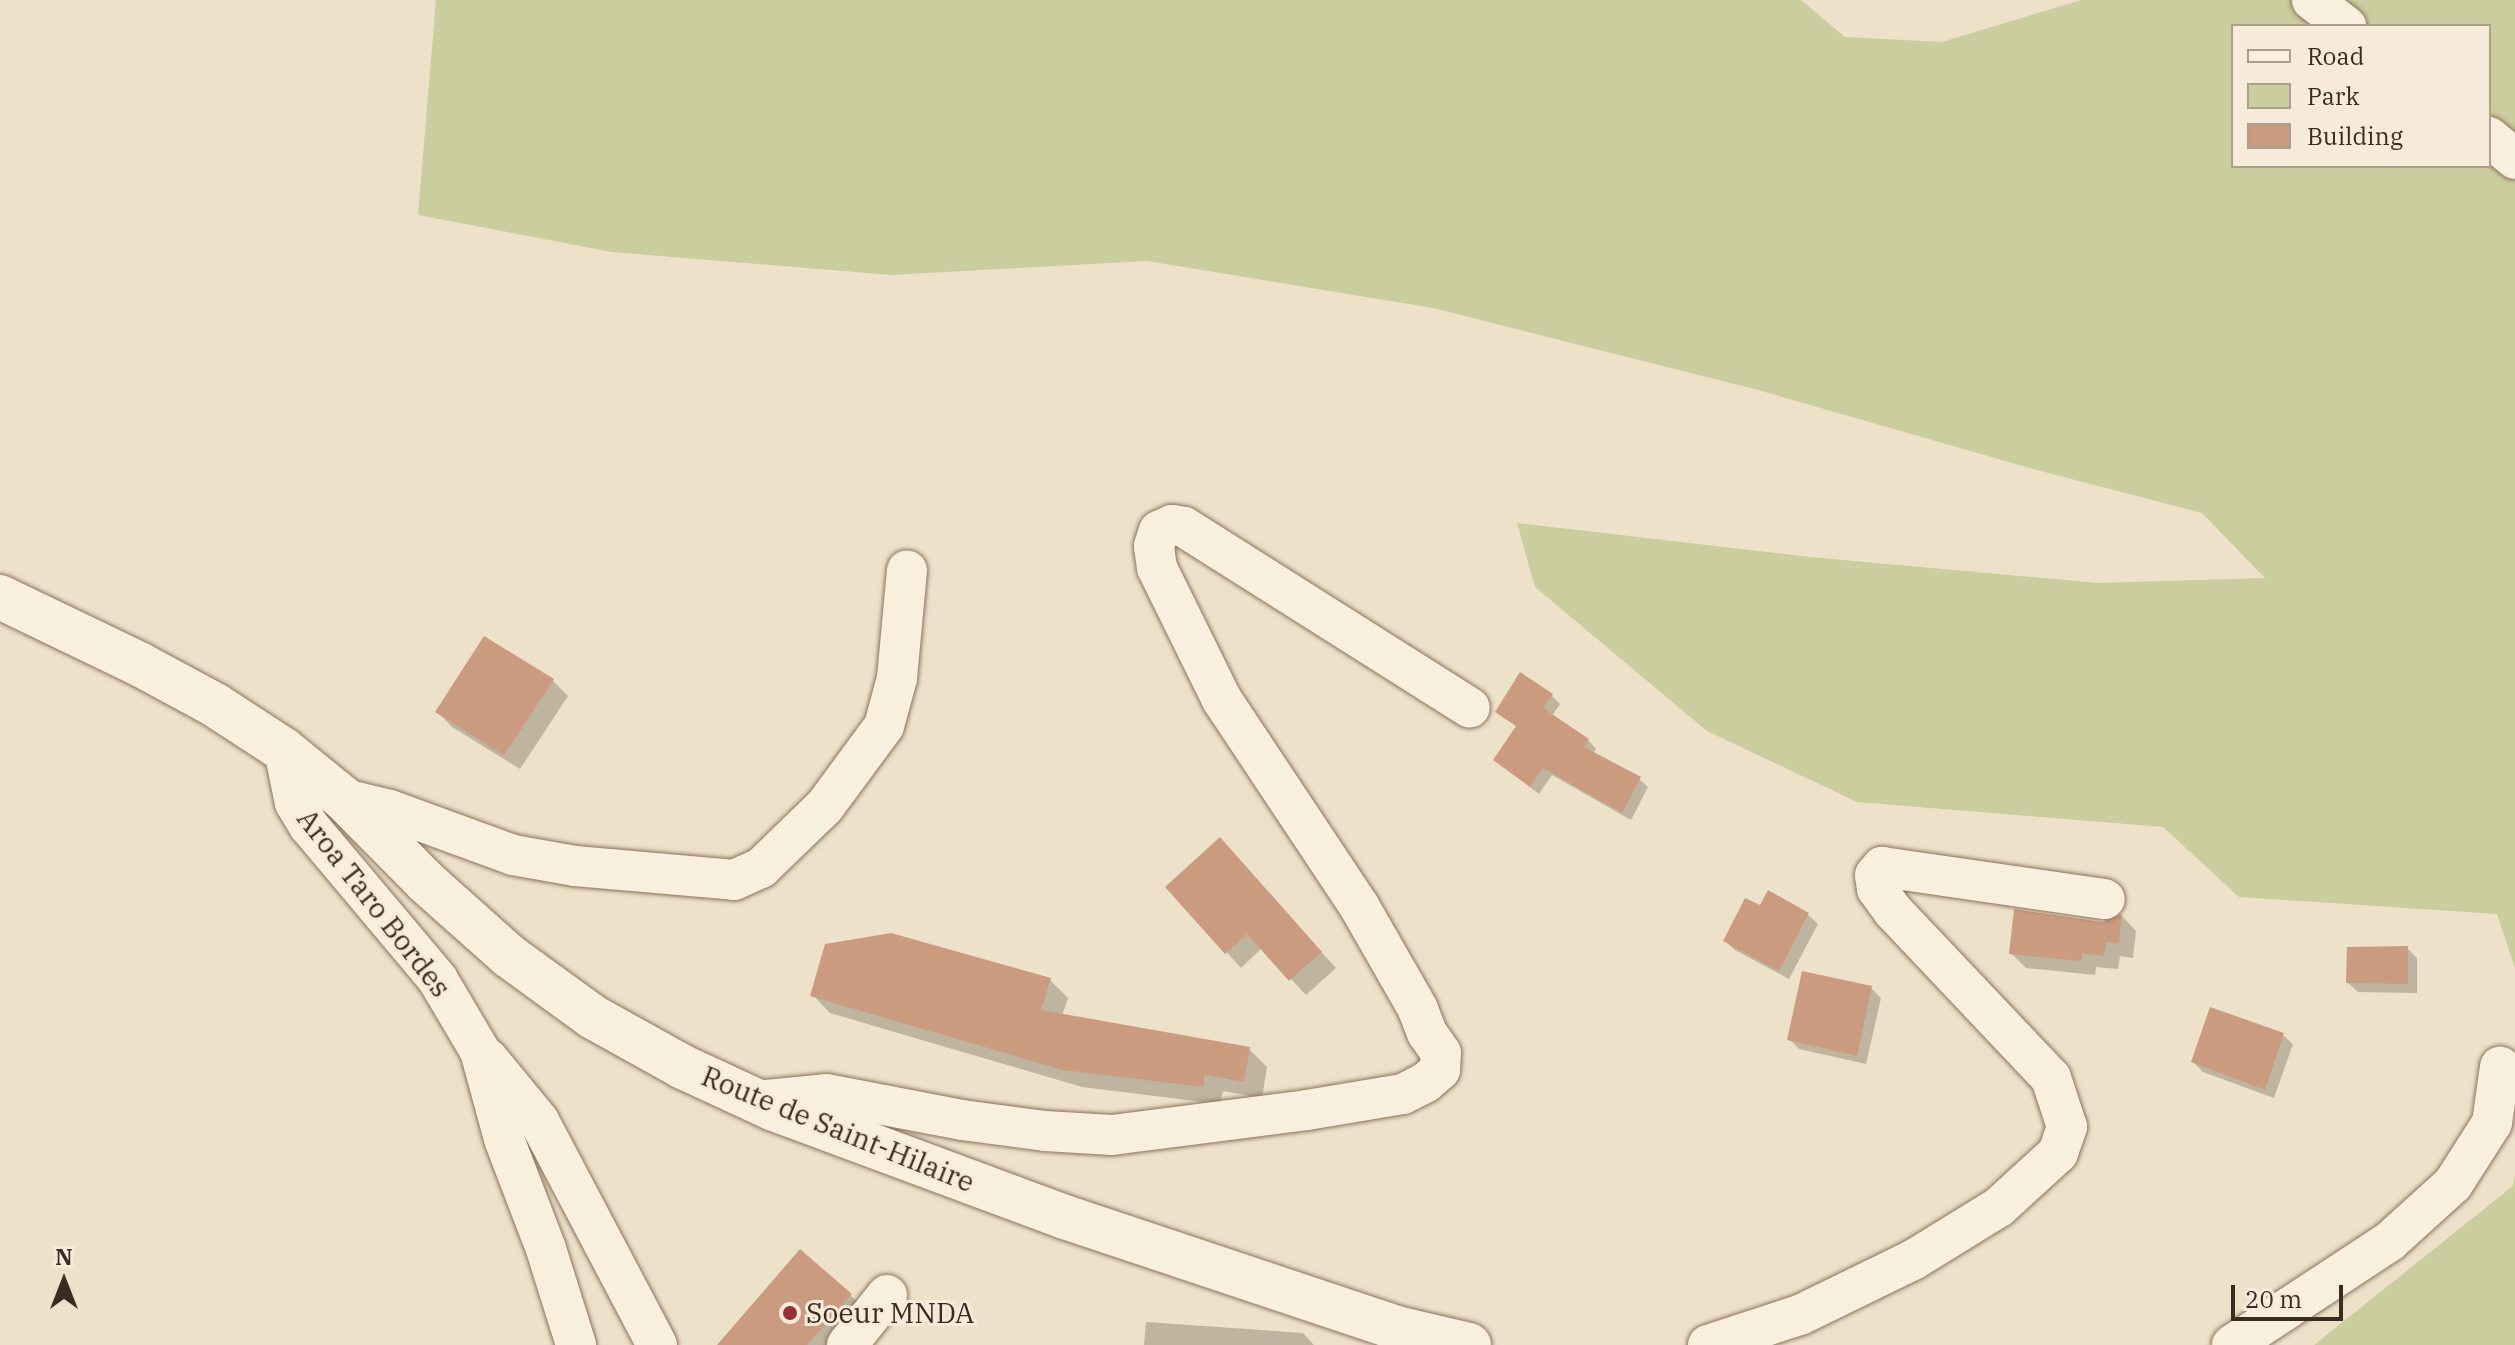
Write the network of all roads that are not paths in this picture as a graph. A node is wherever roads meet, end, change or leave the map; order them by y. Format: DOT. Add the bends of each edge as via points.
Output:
graph roads {
  1 [pos="2312,0"];
  2 [pos="2343,24"];
  3 [pos="2491,139"];
  4 [pos="2515,159"];
  5 [pos="907,570"];
  6 [pos="0,597"];
  7 [pos="1470,708"];
  8 [pos="284,750"];
  9 [pos="344,799"];
  10 [pos="2105,899"];
  11 [pos="480,1051"];
  12 [pos="2500,1067"];
  13 [pos="756,1101"];
  14 [pos="887,1295"];
  15 [pos="576,1345"];
  16 [pos="657,1345"];
  17 [pos="847,1345"];
  18 [pos="1469,1345"];
  19 [pos="1708,1345"];
  20 [pos="2232,1345"];
  1 -- 2 [label="street"];
  3 -- 4 [label="street"];
  5 -- 9 [label="street" via="897,678 884,726 825,806 761,868 734,880 513,855 390,810"];
  6 -- 8 [label="main road, Route de Saint-Hilaire" via="141,665"];
  7 -- 13 [label="street" via="1184,527 1159,531 1154,546 1157,568 1222,700 1359,906 1441,1053 1440,1070 1425,1083 1403,1094 1307,1110 1112,1135 962,1120 826,1094"];
  8 -- 9 [label="main road, Route de Saint-Hilaire"];
  8 -- 11 [label="street, Aroa Taro Bordes" via="295,803 309,826 438,980"];
  9 -- 13 [label="main road, Route de Saint-Hilaire" via="509,956 593,1017"];
  10 -- 19 [label="street" via="1882,867 1875,875 1877,889 1893,911 2051,1078 2067,1127 2058,1153 1999,1207 1913,1260 1800,1315"];
  11 -- 15 [label="street, Aroa Taro Bordes" via="504,1139"];
  11 -- 16 [label="street, Aroa Taro Bordes" via="539,1121"];
  12 -- 20 [label="street" via="2492,1123 2453,1184 2389,1242"];
  13 -- 18 [label="main road, Route de Saint-Hilaire" via="1065,1217 1396,1328"];
  14 -- 17 [label="street"];
}
